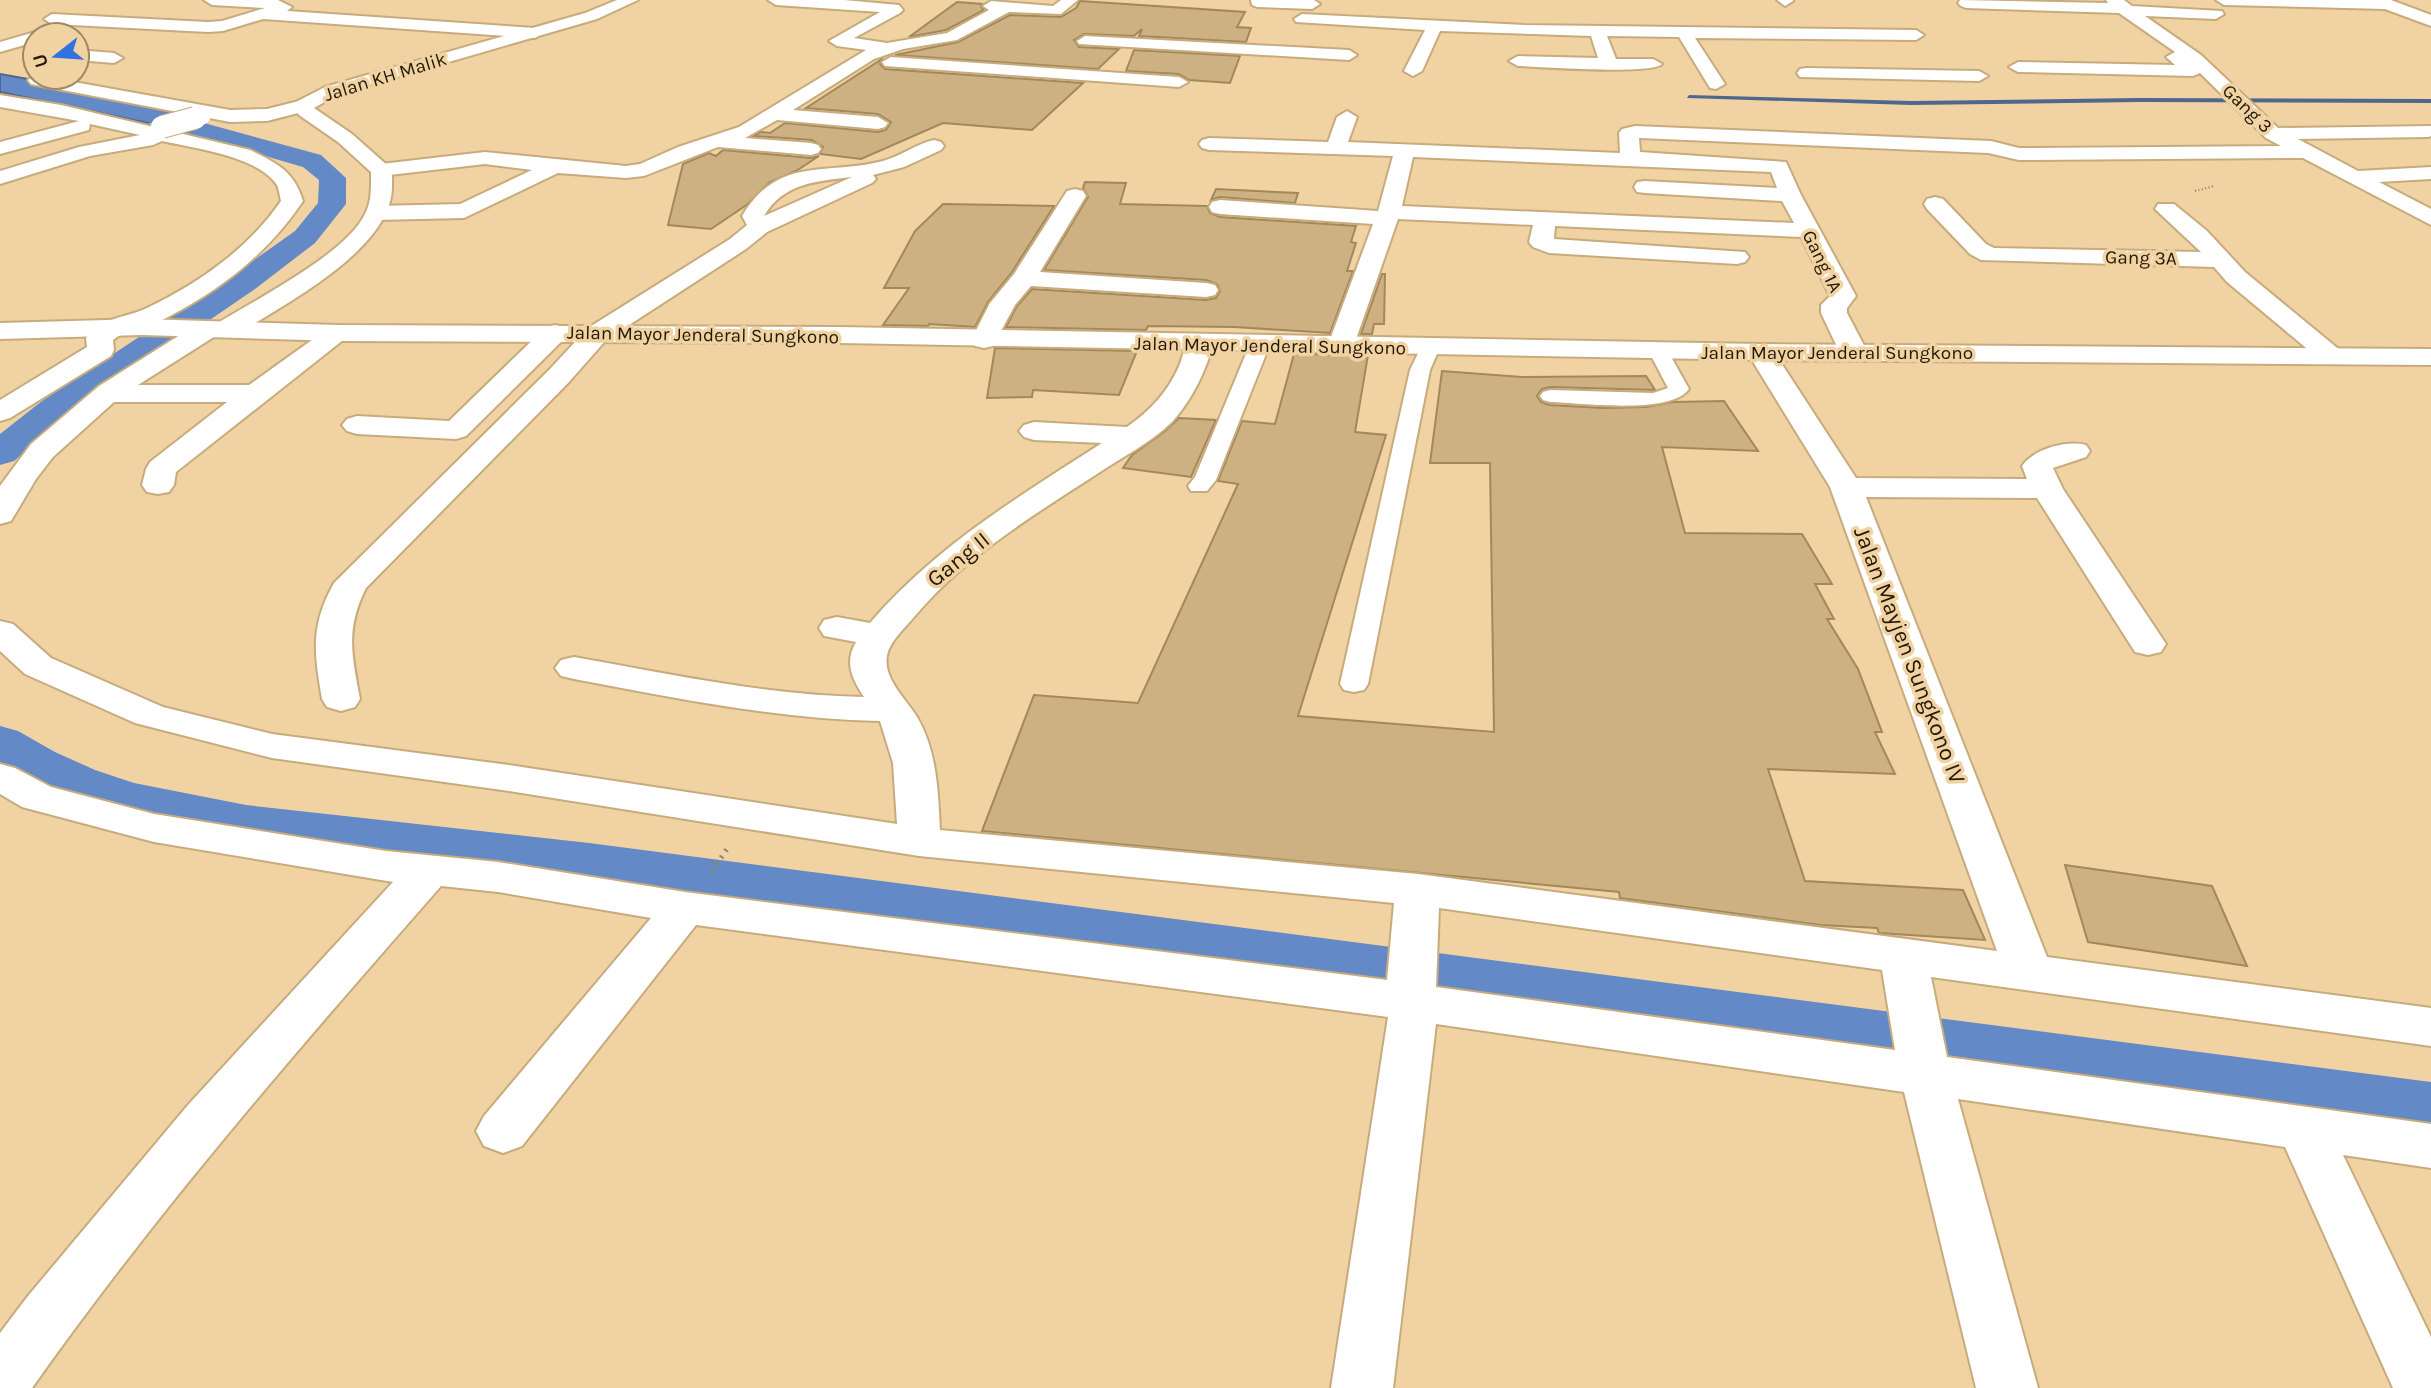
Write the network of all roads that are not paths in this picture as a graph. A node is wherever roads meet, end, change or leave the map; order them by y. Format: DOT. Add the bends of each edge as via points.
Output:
graph roads {
  1 [pos="212,0"];
  2 [pos="630,0"];
  3 [pos="776,0"];
  4 [pos="788,0"];
  5 [pos="1069,0"];
  6 [pos="2224,0"];
  7 [pos="1257,2"];
  8 [pos="1314,2"];
  9 [pos="2382,2"];
  10 [pos="1966,3"];
  11 [pos="2121,6"];
  12 [pos="263,13"];
  13 [pos="1759,14"];
  14 [pos="2216,15"];
  15 [pos="52,19"];
  16 [pos="2431,21"];
  17 [pos="395,22"];
  18 [pos="1292,24"];
  19 [pos="1435,25"];
  20 [pos="1525,30"];
  21 [pos="1597,31"];
  22 [pos="274,32"];
  23 [pos="298,33"];
  24 [pos="535,33"];
  25 [pos="1684,33"];
  26 [pos="1774,33"];
  27 [pos="1916,35"];
  28 [pos="347,37"];
  29 [pos="21,41"];
  30 [pos="1085,41"];
  31 [pos="0,48"];
  32 [pos="887,48"];
  33 [pos="21,50"];
  34 [pos="1276,51"];
  35 [pos="1349,55"];
  36 [pos="2189,55"];
  37 [pos="91,56"];
  38 [pos="114,58"];
  39 [pos="860,59"];
  40 [pos="1609,64"];
  41 [pos="1653,64"];
  42 [pos="2018,67"];
  43 [pos="1413,71"];
  44 [pos="1979,76"];
  45 [pos="822,81"];
  46 [pos="1179,82"];
  47 [pos="860,84"];
  48 [pos="1716,84"];
  49 [pos="0,101"];
  50 [pos="303,106"];
  51 [pos="1717,110"];
  52 [pos="2392,112"];
  53 [pos="774,114"];
  54 [pos="208,115"];
  55 [pos="1347,117"];
  56 [pos="102,120"];
  57 [pos="878,123"];
  58 [pos="156,129"];
  59 [pos="2430,132"];
  60 [pos="1727,134"];
  61 [pos="2273,134"];
  62 [pos="1983,137"];
  63 [pos="718,141"];
  64 [pos="1209,144"];
  65 [pos="934,146"];
  66 [pos="0,148"];
  67 [pos="1336,148"];
  68 [pos="811,149"];
  69 [pos="1405,150"];
  70 [pos="2308,152"];
  71 [pos="1630,158"];
  72 [pos="1742,163"];
  73 [pos="555,167"];
  74 [pos="381,170"];
  75 [pos="2431,173"];
  76 [pos="2353,177"];
  77 [pos="0,178"];
  78 [pos="1645,187"];
  79 [pos="1790,195"];
  80 [pos="1075,196"];
  81 [pos="1935,204"];
  82 [pos="1220,207"];
  83 [pos="2166,209"];
  84 [pos="377,213"];
  85 [pos="1388,215"];
  86 [pos="2431,218"];
  87 [pos="1545,219"];
  88 [pos="1809,231"];
  89 [pos="1737,257"];
  90 [pos="2220,260"];
  91 [pos="1024,278"];
  92 [pos="1206,290"];
  93 [pos="0,322"];
  94 [pos="109,327"];
  95 [pos="210,329"];
  96 [pos="0,331"];
  97 [pos="339,333"];
  98 [pos="555,333"];
  99 [pos="597,334"];
  100 [pos="0,339"];
  101 [pos="984,340"];
  102 [pos="1200,344"];
  103 [pos="1260,344"];
  104 [pos="1341,345"];
  105 [pos="1430,347"];
  106 [pos="1658,350"];
  107 [pos="1760,352"];
  108 [pos="1854,353"];
  109 [pos="2333,356"];
  110 [pos="2431,357"];
  111 [pos="256,393"];
  112 [pos="108,394"];
  113 [pos="1550,396"];
  114 [pos="0,412"];
  115 [pos="357,425"];
  116 [pos="1034,431"];
  117 [pos="1133,436"];
  118 [pos="2075,451"];
  119 [pos="158,485"];
  120 [pos="1199,486"];
  121 [pos="1846,487"];
  122 [pos="2047,489"];
  123 [pos="0,514"];
  124 [pos="837,628"];
  125 [pos="0,632"];
  126 [pos="880,636"];
  127 [pos="2148,644"];
  128 [pos="574,668"];
  129 [pos="1354,684"];
  130 [pos="341,699"];
  131 [pos="892,709"];
  132 [pos="0,777"];
  133 [pos="919,842"];
  134 [pos="430,870"];
  135 [pos="696,893"];
  136 [pos="1418,899"];
  137 [pos="1904,962"];
  138 [pos="2029,973"];
  139 [pos="1412,991"];
  140 [pos="2431,1027"];
  141 [pos="1924,1068"];
  142 [pos="2304,1129"];
  143 [pos="503,1131"];
  144 [pos="2431,1146"];
  145 [pos="0,1382"];
  146 [pos="1362,1388"];
  147 [pos="2007,1388"];
  148 [pos="2424,1388"];
  1 -- 12 [label="street" via="284,5"];
  2 -- 24 [label="street, Jalan KH Malik"];
  3 -- 4 [label="street"];
  4 -- 32 [label="street" via="894,8 836,41"];
  5 -- 32 [label="street" via="1056,11 999,7 951,37"];
  6 -- 9 [label="street"];
  7 -- 8 [label="street"];
  8 -- 18 [label="street"];
  9 -- 16 [label="street"];
  10 -- 11 [label="street"];
  11 -- 14 [label="street"];
  11 -- 36 [label="street, Gang 3"];
  12 -- 15 [label="street" via="208,27"];
  12 -- 17 [label="street"];
  13 -- 26 [label="street"];
  17 -- 24 [label="street"];
  17 -- 28 [label="street"];
  18 -- 19 [label="street"];
  18 -- 34 [label="street"];
  19 -- 20 [label="street"];
  19 -- 43 [label="street"];
  20 -- 21 [label="street"];
  20 -- 40 [label="street" via="1516,69"];
  21 -- 25 [label="street"];
  21 -- 40 [label="street"];
  22 -- 23 [label="street"];
  24 -- 50 [label="street, Jalan KH Malik" via="353,84"];
  25 -- 26 [label="street"];
  25 -- 48 [label="street"];
  26 -- 27 [label="street"];
  26 -- 44 [label="street" via="1811,79"];
  29 -- 31 [label="street"];
  30 -- 34 [label="street"];
  31 -- 33 [label="street"];
  32 -- 39 [label="street"];
  34 -- 35 [label="street"];
  36 -- 42 [label="street" via="2172,54 2193,71"];
  36 -- 61 [label="street, Gang 3"];
  37 -- 38 [label="street"];
  39 -- 45 [label="street"];
  39 -- 46 [label="street"];
  40 -- 41 [label="street"];
  45 -- 47 [label="street"];
  45 -- 53 [label="street"];
  49 -- 56 [label="street"];
  50 -- 54 [label="street" via="251,116"];
  50 -- 74 [label="street, Jalan KH Malik"];
  51 -- 60 [label="street"];
  52 -- 59 [label="street"];
  53 -- 57 [label="street"];
  53 -- 63 [label="street"];
  54 -- 58 [label="street, bridge"];
  54 -- 77 [label="street" via="18,80 210,127 86,151"];
  55 -- 67 [label="street"];
  56 -- 58 [label="street"];
  56 -- 66 [label="street"];
  58 -- 94 [label="street" via="175,139 243,154 267,166 287,183 292,201 258,245 235,262 154,314"];
  59 -- 61 [label="street"];
  60 -- 62 [label="street"];
  60 -- 71 [label="street" via="1631,132"];
  60 -- 72 [label="street"];
  61 -- 62 [label="street"];
  61 -- 70 [label="street, Gang 3"];
  62 -- 70 [label="street" via="2007,153 2019,154"];
  63 -- 68 [label="street"];
  63 -- 73 [label="street" via="644,170"];
  64 -- 67 [label="street"];
  65 -- 99 [label="street" via="885,167 819,174 778,188 757,206 753,216 759,228"];
  67 -- 69 [label="street"];
  69 -- 71 [label="street"];
  69 -- 85 [label="street"];
  70 -- 76 [label="street, Gang 3"];
  71 -- 72 [label="street"];
  72 -- 79 [label="street, Gang 1A" via="1779,166"];
  73 -- 74 [label="street" via="472,158"];
  73 -- 84 [label="street" via="464,211"];
  74 -- 84 [label="street"];
  75 -- 76 [label="street"];
  76 -- 86 [label="street, Gang 3"];
  78 -- 79 [label="street"];
  79 -- 88 [label="street, Gang 1A"];
  80 -- 91 [label="street"];
  81 -- 90 [label="street, Gang 3A" via="1989,255"];
  82 -- 85 [label="street"];
  83 -- 90 [label="street"];
  84 -- 95 [label="street" via="341,252"];
  85 -- 87 [label="street"];
  85 -- 104 [label="street"];
  87 -- 88 [label="street"];
  87 -- 89 [label="street" via="1542,244 1595,261"];
  88 -- 108 [label="street, Gang 1A" via="1843,296 1834,305 1834,313"];
  90 -- 109 [label="street"];
  91 -- 92 [label="street"];
  91 -- 101 [label="street" via="1003,303"];
  93 -- 94 [label="street, Jalan Mayor Jenderal Sungkono"];
  94 -- 95 [label="street, Jalan Mayor Jenderal Sungkono"];
  94 -- 96 [label="street, Jalan Mayor Jenderal Sungkono"];
  94 -- 100 [label="street"];
  94 -- 114 [label="street" via="99,338 101,350"];
  95 -- 97 [label="street, Jalan Mayor Jenderal Sungkono"];
  95 -- 112 [label="street"];
  97 -- 98 [label="street, Jalan Mayor Jenderal Sungkono"];
  97 -- 111 [label="street"];
  98 -- 99 [label="street, Jalan Mayor Jenderal Sungkono"];
  98 -- 115 [label="street" via="456,430"];
  99 -- 101 [label="street, Jalan Mayor Jenderal Sungkono"];
  99 -- 130 [label="street" via="351,583 337,608 330,636"];
  101 -- 102 [label="street, Jalan Mayor Jenderal Sungkono"];
  102 -- 103 [label="street, Jalan Mayor Jenderal Sungkono"];
  102 -- 117 [label="street, Gang II" via="1176,399"];
  103 -- 104 [label="street, Jalan Mayor Jenderal Sungkono"];
  103 -- 120 [label="lane"];
  104 -- 105 [label="street, Jalan Mayor Jenderal Sungkono"];
  105 -- 106 [label="street, Jalan Mayor Jenderal Sungkono"];
  105 -- 129 [label="lane" via="1420,370"];
  106 -- 107 [label="street, Jalan Mayor Jenderal Sungkono"];
  106 -- 113 [label="lane" via="1679,389 1673,395 1653,399"];
  107 -- 108 [label="street, Jalan Mayor Jenderal Sungkono"];
  107 -- 121 [label="street, Jalan Mayjen Sungkono IV"];
  108 -- 109 [label="street, Jalan Mayor Jenderal Sungkono"];
  109 -- 110 [label="street, Jalan Mayor Jenderal Sungkono"];
  111 -- 112 [label="street"];
  111 -- 119 [label="street" via="161,469"];
  112 -- 123 [label="street" via="64,430 25,471"];
  116 -- 117 [label="street"];
  117 -- 126 [label="street, Gang II" via="964,550 930,579"];
  118 -- 122 [label="street" via="2037,466"];
  121 -- 122 [label="street"];
  121 -- 138 [label="street, Jalan Mayjen Sungkono IV"];
  122 -- 127 [label="street"];
  124 -- 126 [label="street"];
  125 -- 133 [label="street" via="38,666 149,715 272,746"];
  126 -- 131 [label="street, Gang II" via="871,649 869,666"];
  128 -- 131 [label="street" via="738,698 825,708"];
  131 -- 133 [label="street, Gang II" via="914,758"];
  132 -- 134 [label="street" via="37,797 154,828"];
  133 -- 136 [label="street"];
  134 -- 135 [label="street"];
  134 -- 145 [label="street" via="165,1167"];
  135 -- 139 [label="street" via="1249,979"];
  135 -- 143 [label="street"];
  136 -- 137 [label="street"];
  136 -- 139 [label="street"];
  137 -- 138 [label="street"];
  137 -- 141 [label="street"];
  138 -- 140 [label="street"];
  139 -- 141 [label="street"];
  139 -- 146 [label="street"];
  141 -- 142 [label="street"];
  141 -- 147 [label="street"];
  142 -- 144 [label="street"];
  142 -- 148 [label="street"];
}
